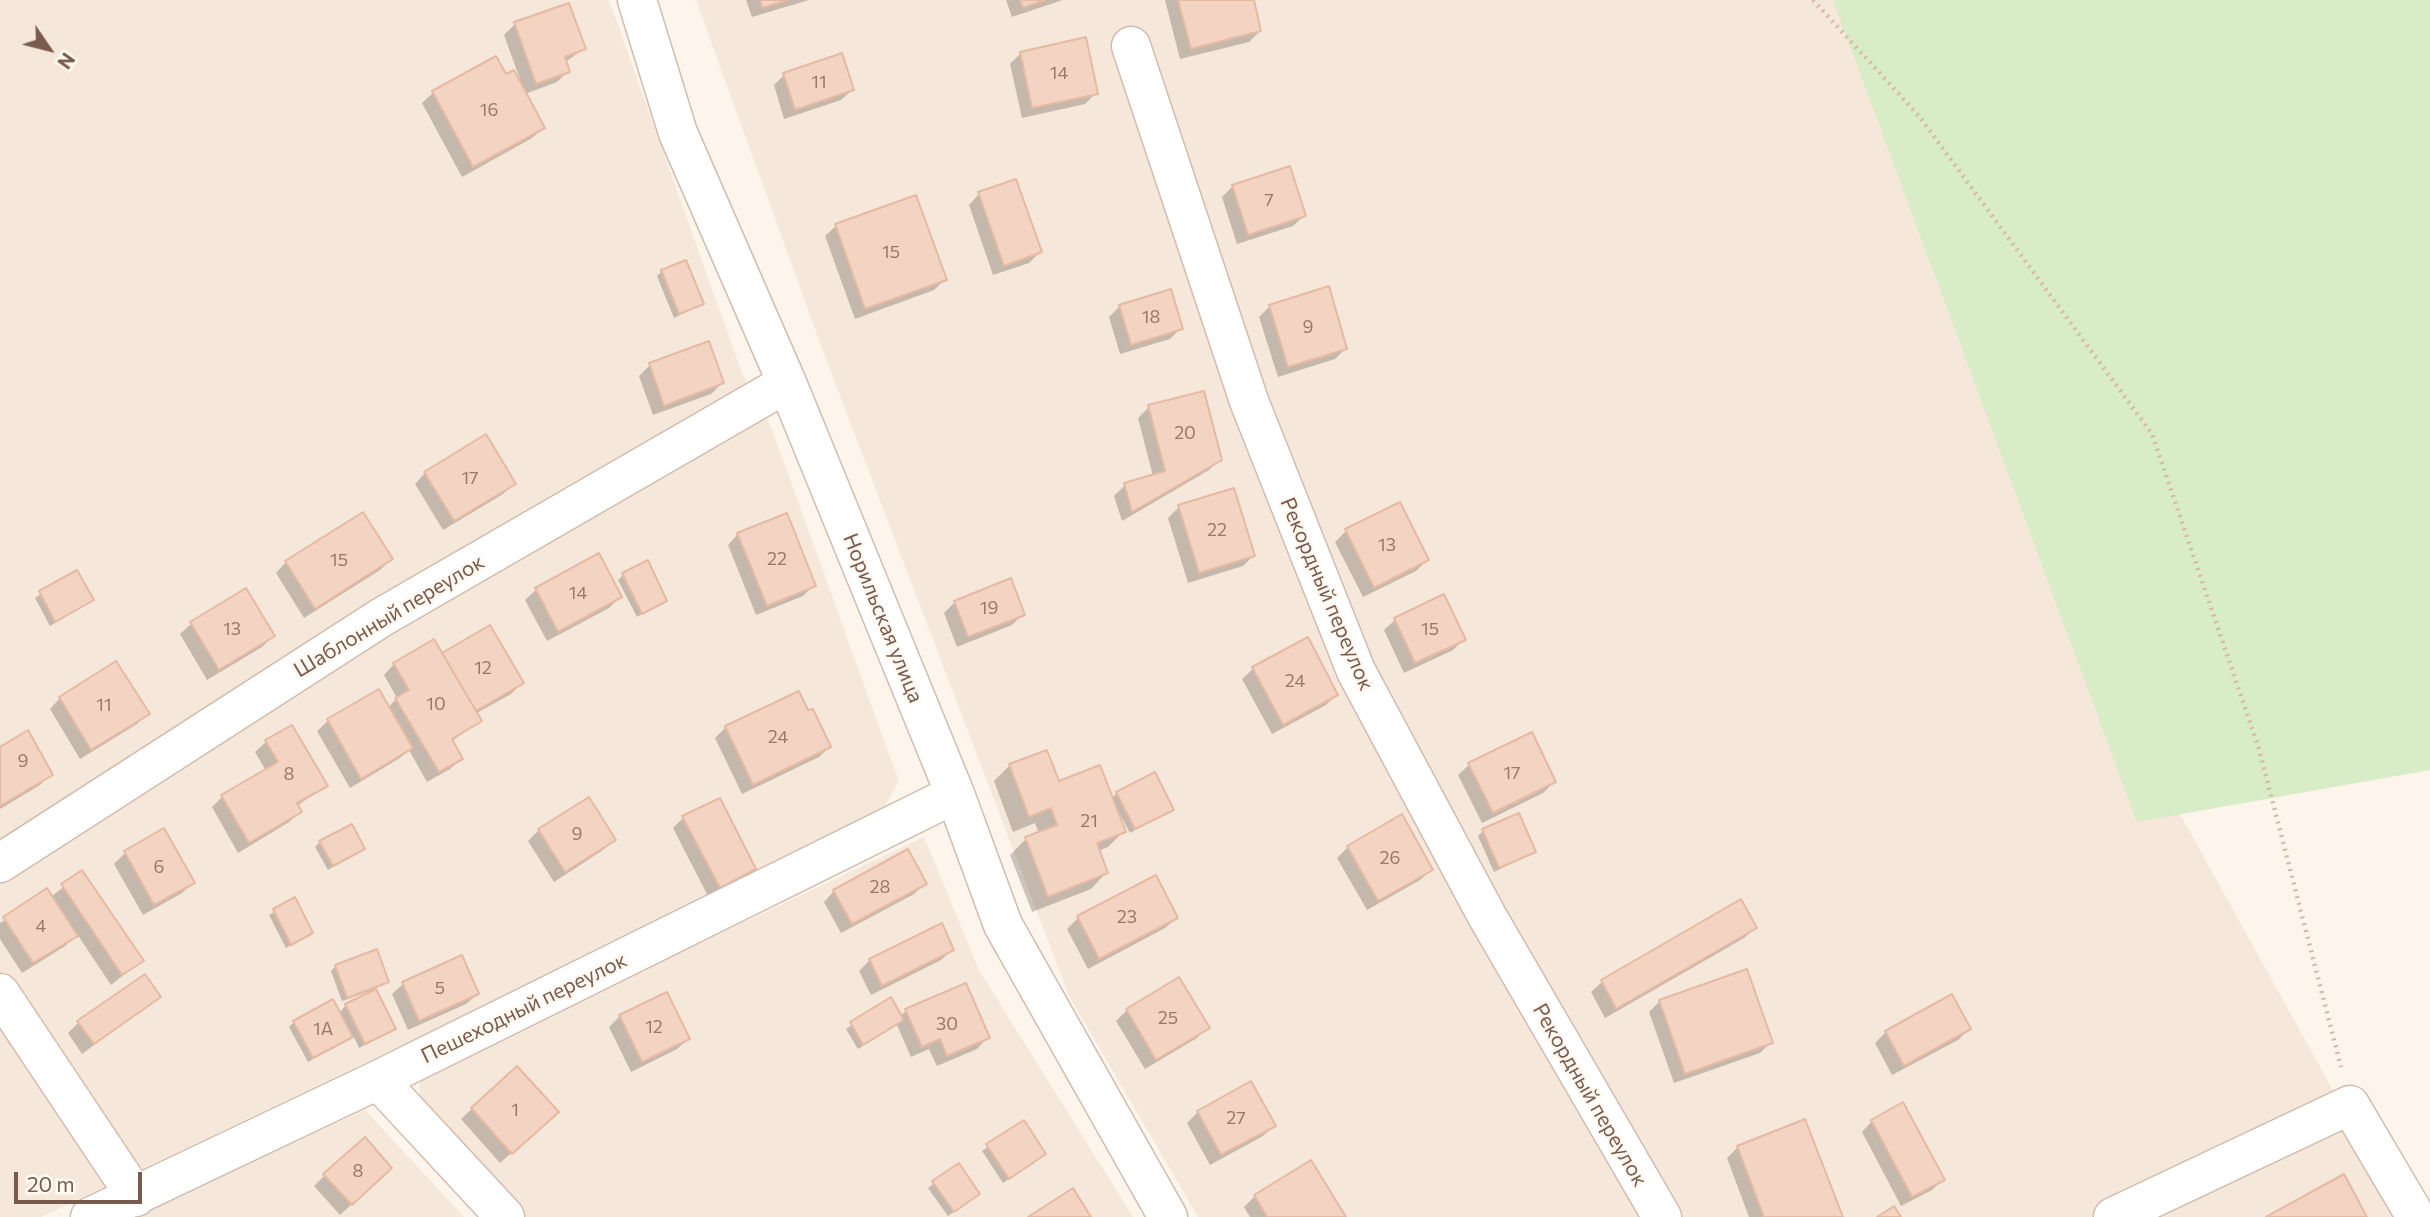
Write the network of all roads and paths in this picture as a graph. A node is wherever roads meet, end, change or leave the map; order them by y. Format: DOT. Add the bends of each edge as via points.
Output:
graph roads {
  1 [pos="637,0"];
  2 [pos="1813,0"];
  3 [pos="1131,46"];
  4 [pos="788,383"];
  5 [pos="955,794"];
  6 [pos="0,863"];
  7 [pos="0,993"];
  8 [pos="377,1080"];
  9 [pos="2350,1105"];
  10 [pos="136,1197"];
  11 [pos="90,1217"];
  12 [pos="505,1217"];
  13 [pos="1168,1217"];
  14 [pos="1662,1217"];
  15 [pos="2113,1217"];
  16 [pos="2416,1217"];
  1 -- 4 [label="street, Норильская улица" via="678,132"];
  2 -- 9 [label="path" via="1919,116 2152,434 2259,749"];
  3 -- 14 [label="street, Рекордный переулок" via="1249,401 1356,671 1487,916"];
  4 -- 5 [label="street, Норильская улица"];
  4 -- 6 [label="street, Шаблонный переулок" via="382,617"];
  5 -- 8 [label="street, Пешеходный переулок"];
  5 -- 13 [label="street, Норильская улица" via="1003,925"];
  7 -- 10 [label="street"];
  8 -- 10 [label="street, Пешеходный переулок"];
  8 -- 12 [label="street"];
  9 -- 15 [label="street"];
  9 -- 16 [label="street"];
  10 -- 11 [label="street, Пешеходный переулок"];
}
